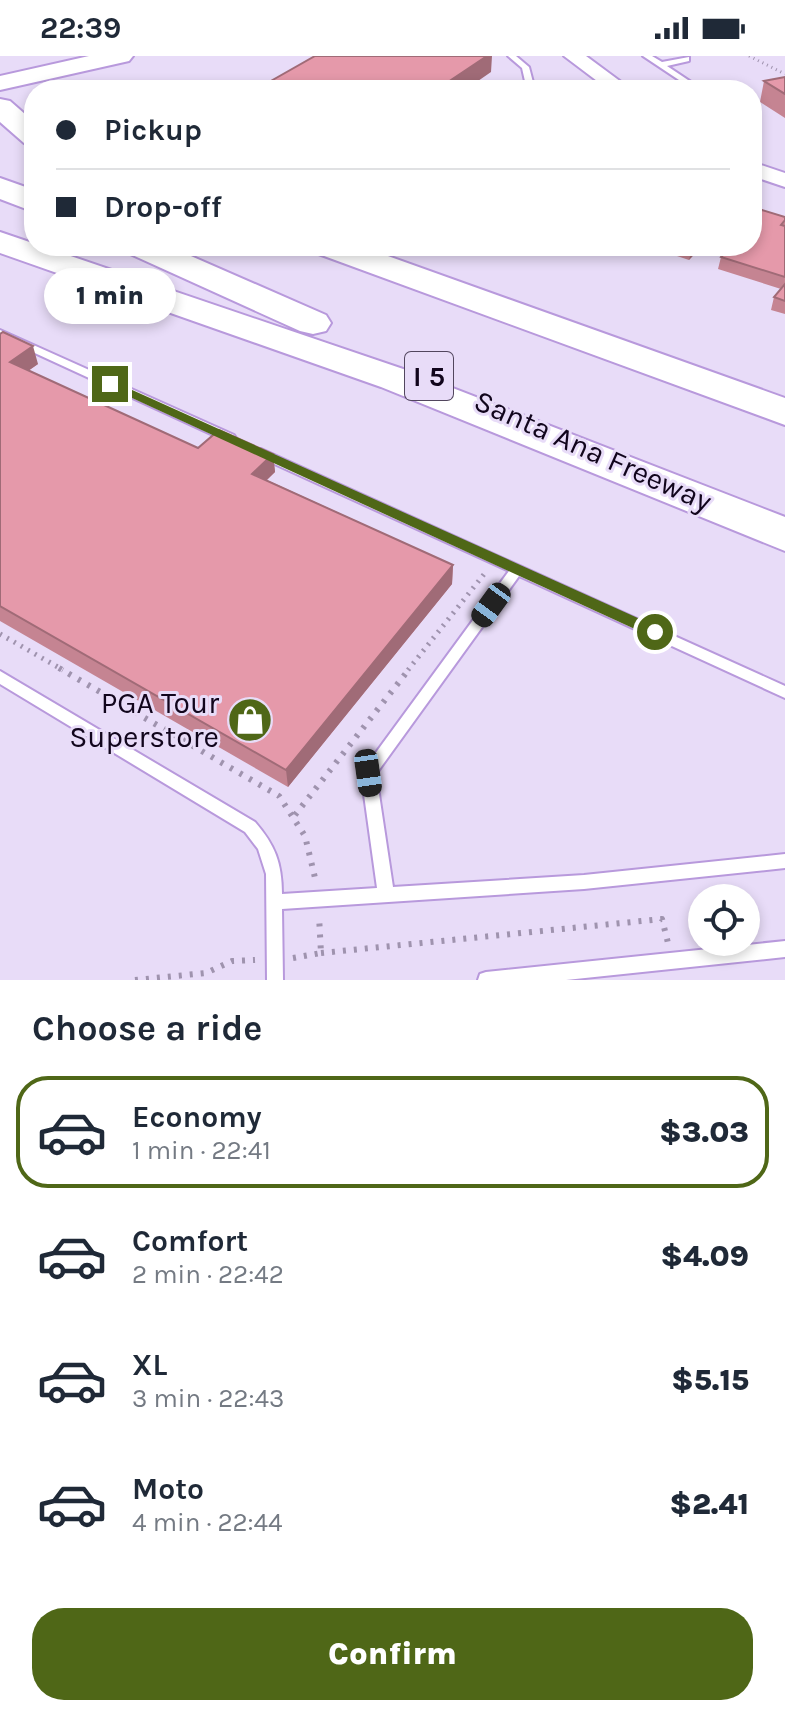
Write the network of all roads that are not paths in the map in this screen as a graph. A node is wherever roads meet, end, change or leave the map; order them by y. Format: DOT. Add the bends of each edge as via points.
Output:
graph roads {
  1 [pos="59,56"];
  2 [pos="121,56"];
  3 [pos="512,56"];
  4 [pos="573,56"];
  5 [pos="647,56"];
  6 [pos="686,59"];
  7 [pos="660,65"];
  8 [pos="0,69"];
  9 [pos="528,80"];
  10 [pos="608,80"];
  11 [pos="683,80"];
  12 [pos="0,83"];
  13 [pos="0,107"];
  14 [pos="0,126"];
  15 [pos="24,129"];
  16 [pos="24,134"];
  17 [pos="762,172"];
  18 [pos="785,180"];
  19 [pos="0,187"];
  20 [pos="0,196"];
  21 [pos="24,198"];
  22 [pos="24,205"];
  23 [pos="0,242"];
  24 [pos="24,250"];
  25 [pos="40,256"];
  26 [pos="159,256"];
  27 [pos="163,256"];
  28 [pos="356,256"];
  29 [pos="195,270"];
  30 [pos="0,333"];
  31 [pos="785,412"];
  32 [pos="241,443"];
  33 [pos="255,450"];
  34 [pos="717,507"];
  35 [pos="785,535"];
  36 [pos="517,569"];
  37 [pos="0,677"];
  38 [pos="785,692"];
  39 [pos="783,865"];
  40 [pos="386,894"];
  41 [pos="274,902"];
  42 [pos="785,949"];
  43 [pos="607,973"];
  44 [pos="275,980"];
  45 [pos="486,980"];
  1 -- 8 [label="main road"];
  2 -- 12 [label="main road"];
  3 -- 9 [label="lane" via="525,67"];
  4 -- 10 [label="street"];
  5 -- 7 [label="lane"];
  6 -- 7 [label="lane"];
  7 -- 11 [label="lane"];
  13 -- 15 [label="highway"];
  14 -- 16 [label="highway"];
  17 -- 18 [label="street"];
  19 -- 21 [label="highway"];
  20 -- 22 [label="highway"];
  23 -- 24 [label="highway"];
  25 -- 34 [label="highway" via="395,379"];
  26 -- 29 [label="highway"];
  27 -- 29 [label="highway, Santa Ana Freeway / I 5"];
  28 -- 31 [label="highway"];
  29 -- 34 [label="highway, Santa Ana Freeway / I 5"];
  30 -- 32 [label="lane"];
  33 -- 36 [label="lane"];
  34 -- 35 [label="highway, Santa Ana Freeway / I 5"];
  36 -- 38 [label="lane"];
  36 -- 40 [label="lane" via="368,773"];
  37 -- 41 [label="lane" via="250,827 265,845 274,874"];
  39 -- 40 [label="lane"];
  40 -- 41 [label="lane"];
  41 -- 44 [label="lane"];
  42 -- 43 [label="lane" via="673,959"];
  43 -- 45 [label="lane"];
}
